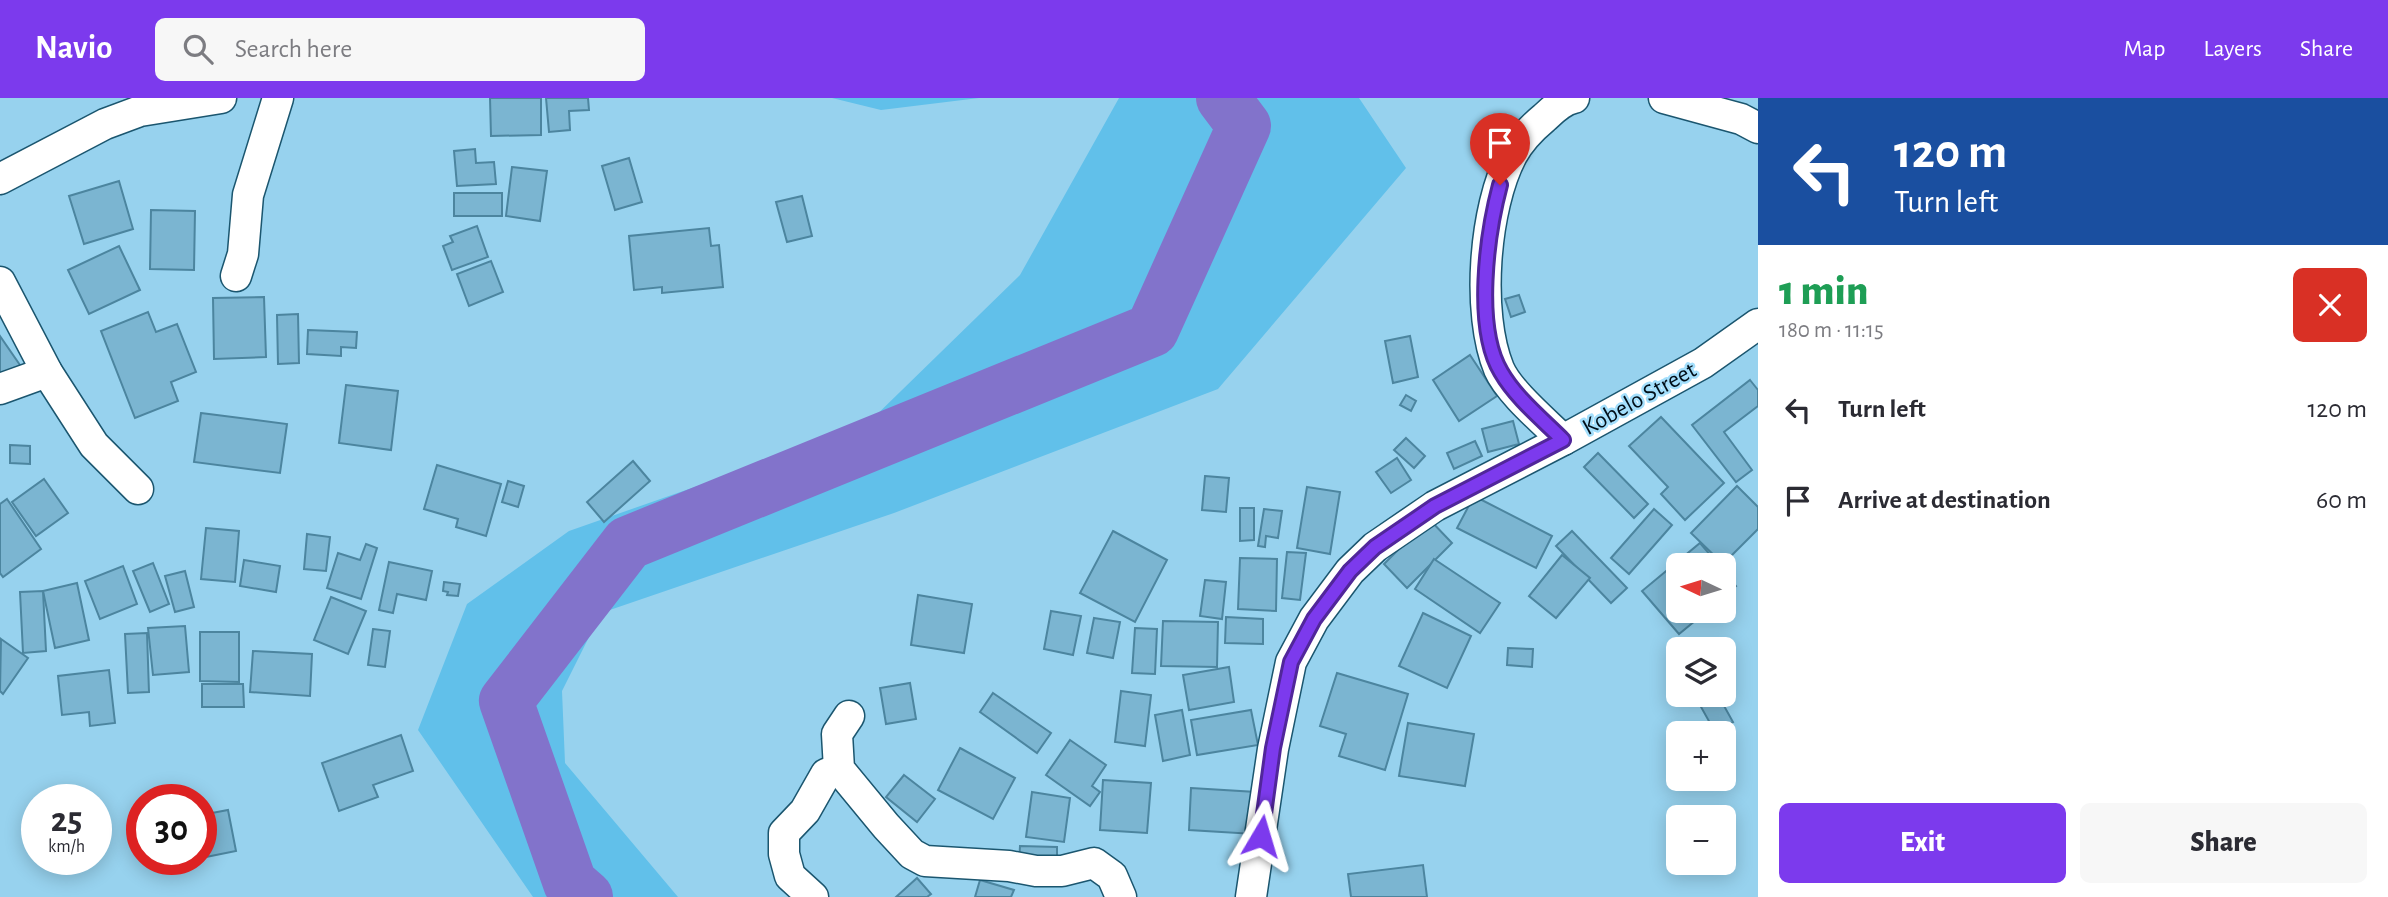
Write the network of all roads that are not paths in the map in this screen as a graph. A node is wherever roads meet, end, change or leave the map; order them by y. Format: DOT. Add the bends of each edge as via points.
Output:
graph roads {
  1 [pos="221,98"];
  2 [pos="278,98"];
  3 [pos="1664,98"];
  4 [pos="1568,99"];
  5 [pos="1758,128"];
  6 [pos="0,179"];
  7 [pos="236,276"];
  8 [pos="0,282"];
  9 [pos="1758,324"];
  10 [pos="47,372"];
  11 [pos="0,389"];
  12 [pos="1563,440"];
  13 [pos="138,489"];
  14 [pos="849,716"];
  15 [pos="839,769"];
  16 [pos="813,897"];
  17 [pos="1121,897"];
  18 [pos="1251,897"];
  1 -- 6 [label="street" via="140,111 105,124"];
  2 -- 7 [label="street" via="248,195 243,254"];
  3 -- 5 [label="street"];
  4 -- 12 [label="street" via="1537,124 1514,151 1504,172 1487,254 1486,289 1487,332 1500,371"];
  8 -- 10 [label="street"];
  9 -- 12 [label="street, Kobelo Street" via="1703,363"];
  10 -- 11 [label="street"];
  10 -- 13 [label="street" via="94,444"];
  12 -- 18 [label="street, Kobelo Street" via="1435,506 1375,547 1350,571 1314,619 1291,662 1285,686"];
  14 -- 15 [label="street" via="837,734"];
  15 -- 16 [label="street" via="826,774 805,811 784,833 790,876"];
  15 -- 17 [label="street" via="912,854 925,861 1062,872 1094,863 1112,876"];
}
